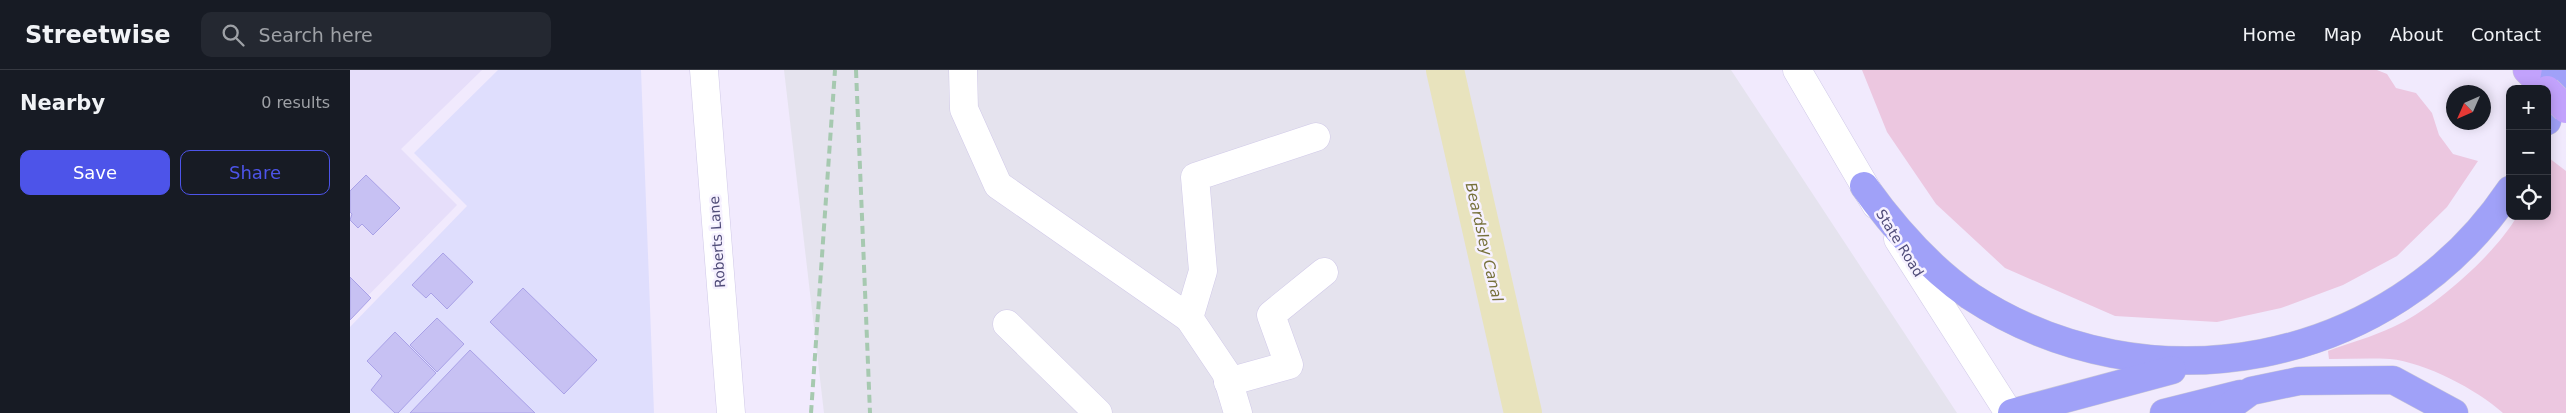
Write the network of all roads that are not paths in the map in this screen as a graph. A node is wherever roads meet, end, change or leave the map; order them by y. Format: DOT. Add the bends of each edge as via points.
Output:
graph roads {
  1 [pos="704,70"];
  2 [pos="963,70"];
  3 [pos="1796,70"];
  4 [pos="2527,70"];
  5 [pos="2556,70"];
  6 [pos="2542,85"];
  7 [pos="2551,94"];
  8 [pos="2551,98"];
  9 [pos="2566,109"];
  10 [pos="1316,136"];
  11 [pos="1864,186"];
  12 [pos="2506,196"];
  13 [pos="1324,272"];
  14 [pos="1189,318"];
  15 [pos="1007,324"];
  16 [pos="2193,364"];
  17 [pos="1228,382"];
  18 [pos="2251,391"];
  19 [pos="731,413"];
  20 [pos="1098,413"];
  21 [pos="1238,413"];
  22 [pos="2010,413"];
  23 [pos="2164,413"];
  24 [pos="2221,413"];
  25 [pos="2454,413"];
  1 -- 19 [label="street, Roberts Lane"];
  2 -- 14 [label="street" via="964,109 998,185"];
  3 -- 11 [label="street, State Road"];
  4 -- 6 [label="main road"];
  5 -- 8 [label="highway"];
  7 -- 9 [label="main road, bridge"];
  10 -- 14 [label="street" via="1195,177 1203,271"];
  11 -- 16 [label="highway" via="1887,219 1923,258 1970,296 2023,327 2080,348 2139,361"];
  11 -- 22 [label="street, State Road"];
  12 -- 16 [label="highway" via="2455,258 2408,296 2355,326 2312,344 2253,359"];
  13 -- 17 [label="street" via="1271,315 1289,365"];
  14 -- 17 [label="street" via="1226,373"];
  15 -- 20 [label="street"];
  16 -- 22 [label="highway"];
  17 -- 21 [label="street"];
  18 -- 23 [label="highway"];
  18 -- 24 [label="highway"];
  18 -- 25 [label="highway" via="2299,381 2393,380"];
}
